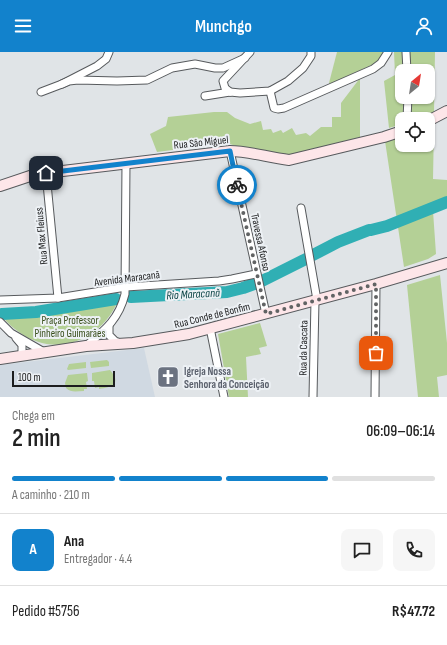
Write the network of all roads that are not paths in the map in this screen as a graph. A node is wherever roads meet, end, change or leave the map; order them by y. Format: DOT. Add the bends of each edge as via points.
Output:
graph roads {
  1 [pos="109,52"];
  2 [pos="250,52"];
  3 [pos="311,52"];
  4 [pos="388,52"];
  5 [pos="406,52"];
  6 [pos="245,58"];
  7 [pos="407,64"];
  8 [pos="62,84"];
  9 [pos="270,91"];
  10 [pos="41,92"];
  11 [pos="230,92"];
  12 [pos="205,96"];
  13 [pos="447,111"];
  14 [pos="435,117"];
  15 [pos="395,133"];
  16 [pos="230,151"];
  17 [pos="126,163"];
  18 [pos="46,173"];
  19 [pos="0,186"];
  20 [pos="301,208"];
  21 [pos="447,263"];
  22 [pos="258,280"];
  23 [pos="376,284"];
  24 [pos="125,291"];
  25 [pos="58,298"];
  26 [pos="0,300"];
  27 [pos="316,300"];
  28 [pos="266,314"];
  29 [pos="0,322"];
  30 [pos="109,326"];
  31 [pos="210,328"];
  32 [pos="11,334"];
  33 [pos="124,343"];
  34 [pos="86,346"];
  35 [pos="44,352"];
  36 [pos="22,355"];
  37 [pos="0,359"];
  38 [pos="224,397"];
  39 [pos="313,397"];
  40 [pos="375,397"];
  1 -- 8 [label="street" via="103,62"];
  2 -- 6 [label="street"];
  3 -- 9 [label="street" via="303,68 288,81"];
  4 -- 9 [label="street" via="381,63 373,69 284,108 274,108"];
  5 -- 7 [label="street"];
  6 -- 8 [label="street" via="223,68 195,64 172,68 147,80 78,80"];
  6 -- 11 [label="street" via="223,81 224,88"];
  8 -- 10 [label="street"];
  9 -- 11 [label="street"];
  11 -- 12 [label="street"];
  13 -- 14 [label="main road"];
  15 -- 16 [label="main road, Rua São Miguel" via="289,160"];
  16 -- 17 [label="main road, Rua São Miguel"];
  16 -- 22 [label="street, Travessa Afonso"];
  17 -- 18 [label="main road, Rua São Miguel"];
  17 -- 24 [label="street"];
  18 -- 19 [label="main road, Rua São Miguel"];
  18 -- 25 [label="street, Rua Max Fleiuss"];
  20 -- 27 [label="street, Rua da Cascata"];
  21 -- 23 [label="main road, Rua Conde de Bonfim"];
  22 -- 24 [label="street, Avenida Maracanã" via="232,279"];
  22 -- 28 [label="street, Travessa Afonso"];
  23 -- 27 [label="main road, Rua Conde de Bonfim"];
  23 -- 40 [label="street"];
  24 -- 25 [label="street, Avenida Maracanã"];
  24 -- 30 [label="street" via="123,303"];
  25 -- 26 [label="street, Avenida Maracanã"];
  27 -- 28 [label="main road, Rua Conde de Bonfim"];
  27 -- 39 [label="street, Rua da Cascata"];
  28 -- 31 [label="main road, Rua Conde de Bonfim"];
  29 -- 32 [label="street"];
  30 -- 33 [label="street" via="108,332 112,339"];
  30 -- 34 [label="street"];
  31 -- 33 [label="main road, Rua Conde de Bonfim" via="169,338"];
  31 -- 38 [label="street"];
  32 -- 35 [label="street"];
  32 -- 36 [label="street" via="22,345"];
  33 -- 34 [label="main road, Rua Conde de Bonfim"];
  34 -- 35 [label="main road, Rua Conde de Bonfim"];
  35 -- 36 [label="main road, Rua Conde de Bonfim"];
  36 -- 37 [label="main road, Rua Conde de Bonfim"];
}
